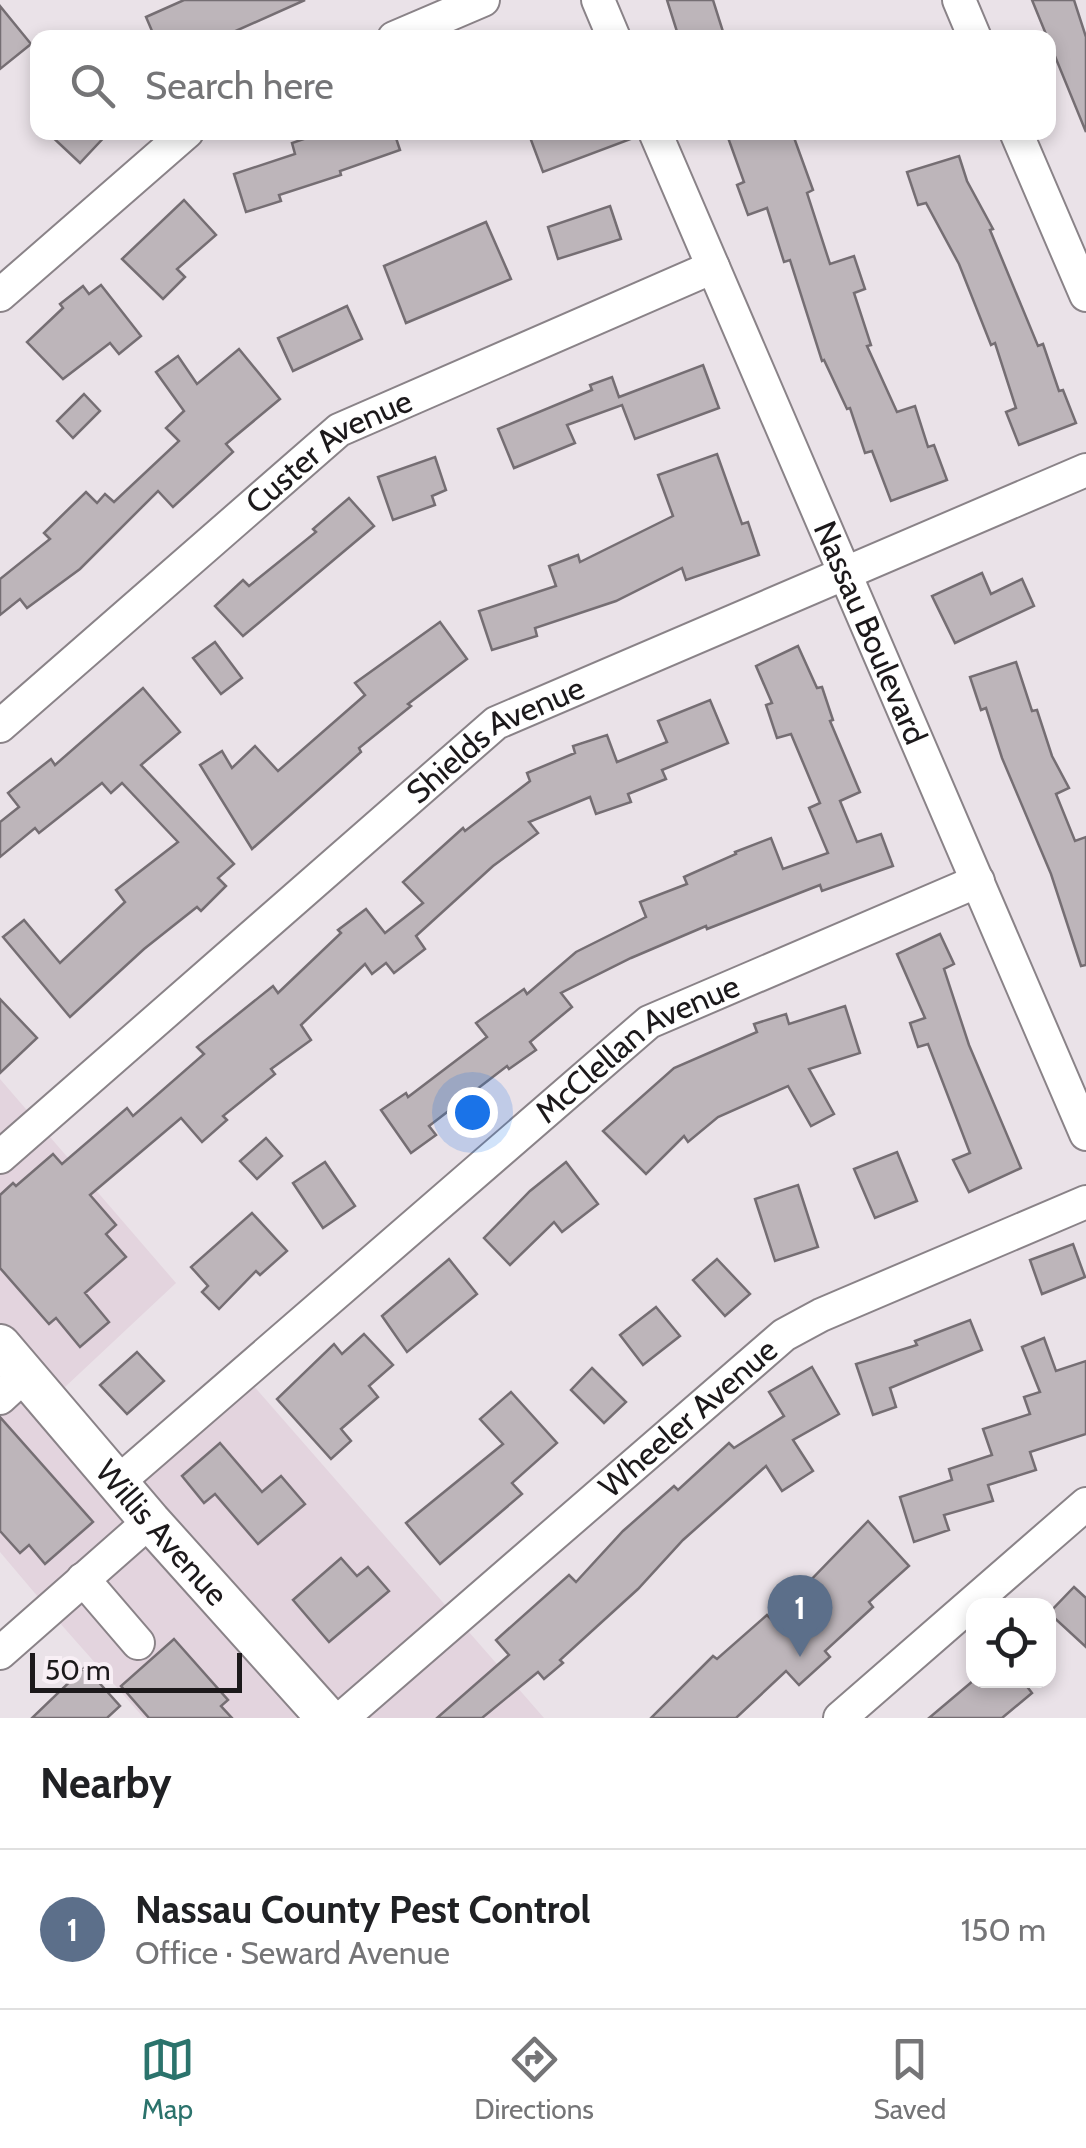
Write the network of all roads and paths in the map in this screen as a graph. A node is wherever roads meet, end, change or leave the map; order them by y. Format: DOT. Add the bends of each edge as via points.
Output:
graph roads {
  1 [pos="483,0"];
  2 [pos="598,0"];
  3 [pos="959,0"];
  4 [pos="413,30"];
  5 [pos="611,30"];
  6 [pos="972,30"];
  7 [pos="178,140"];
  8 [pos="658,140"];
  9 [pos="1019,140"];
  10 [pos="713,267"];
  11 [pos="0,295"];
  12 [pos="1086,295"];
  13 [pos="1086,470"];
  14 [pos="845,574"];
  15 [pos="0,726"];
  16 [pos="978,881"];
  17 [pos="1086,1134"];
  18 [pos="0,1157"];
  19 [pos="1086,1202"];
  20 [pos="8,1373"];
  21 [pos="117,1483"];
  22 [pos="1086,1504"];
  23 [pos="150,1521"];
  24 [pos="84,1580"];
  25 [pos="138,1643"];
  26 [pos="0,1653"];
  27 [pos="327,1718"];
  28 [pos="342,1718"];
  29 [pos="840,1718"];
  1 -- 4 [label="street"];
  2 -- 5 [label="street"];
  3 -- 6 [label="street"];
  7 -- 11 [label="street"];
  8 -- 10 [label="street, Nassau Boulevard"];
  9 -- 12 [label="street"];
  10 -- 14 [label="street, Nassau Boulevard"];
  10 -- 15 [label="street, Custer Avenue" via="339,430"];
  13 -- 14 [label="street, Shields Avenue"];
  14 -- 16 [label="street, Nassau Boulevard"];
  14 -- 18 [label="street, Shields Avenue" via="496,723"];
  16 -- 17 [label="street, Nassau Boulevard"];
  16 -- 21 [label="street, McClellan Avenue" via="649,1022"];
  19 -- 28 [label="street, Wheeler Avenue" via="784,1335"];
  20 -- 21 [label="main road, Willis Avenue"];
  21 -- 23 [label="main road, Willis Avenue"];
  22 -- 29 [label="street"];
  23 -- 24 [label="street"];
  23 -- 27 [label="main road, Willis Avenue"];
  24 -- 25 [label="street"];
  24 -- 26 [label="street"];
}
